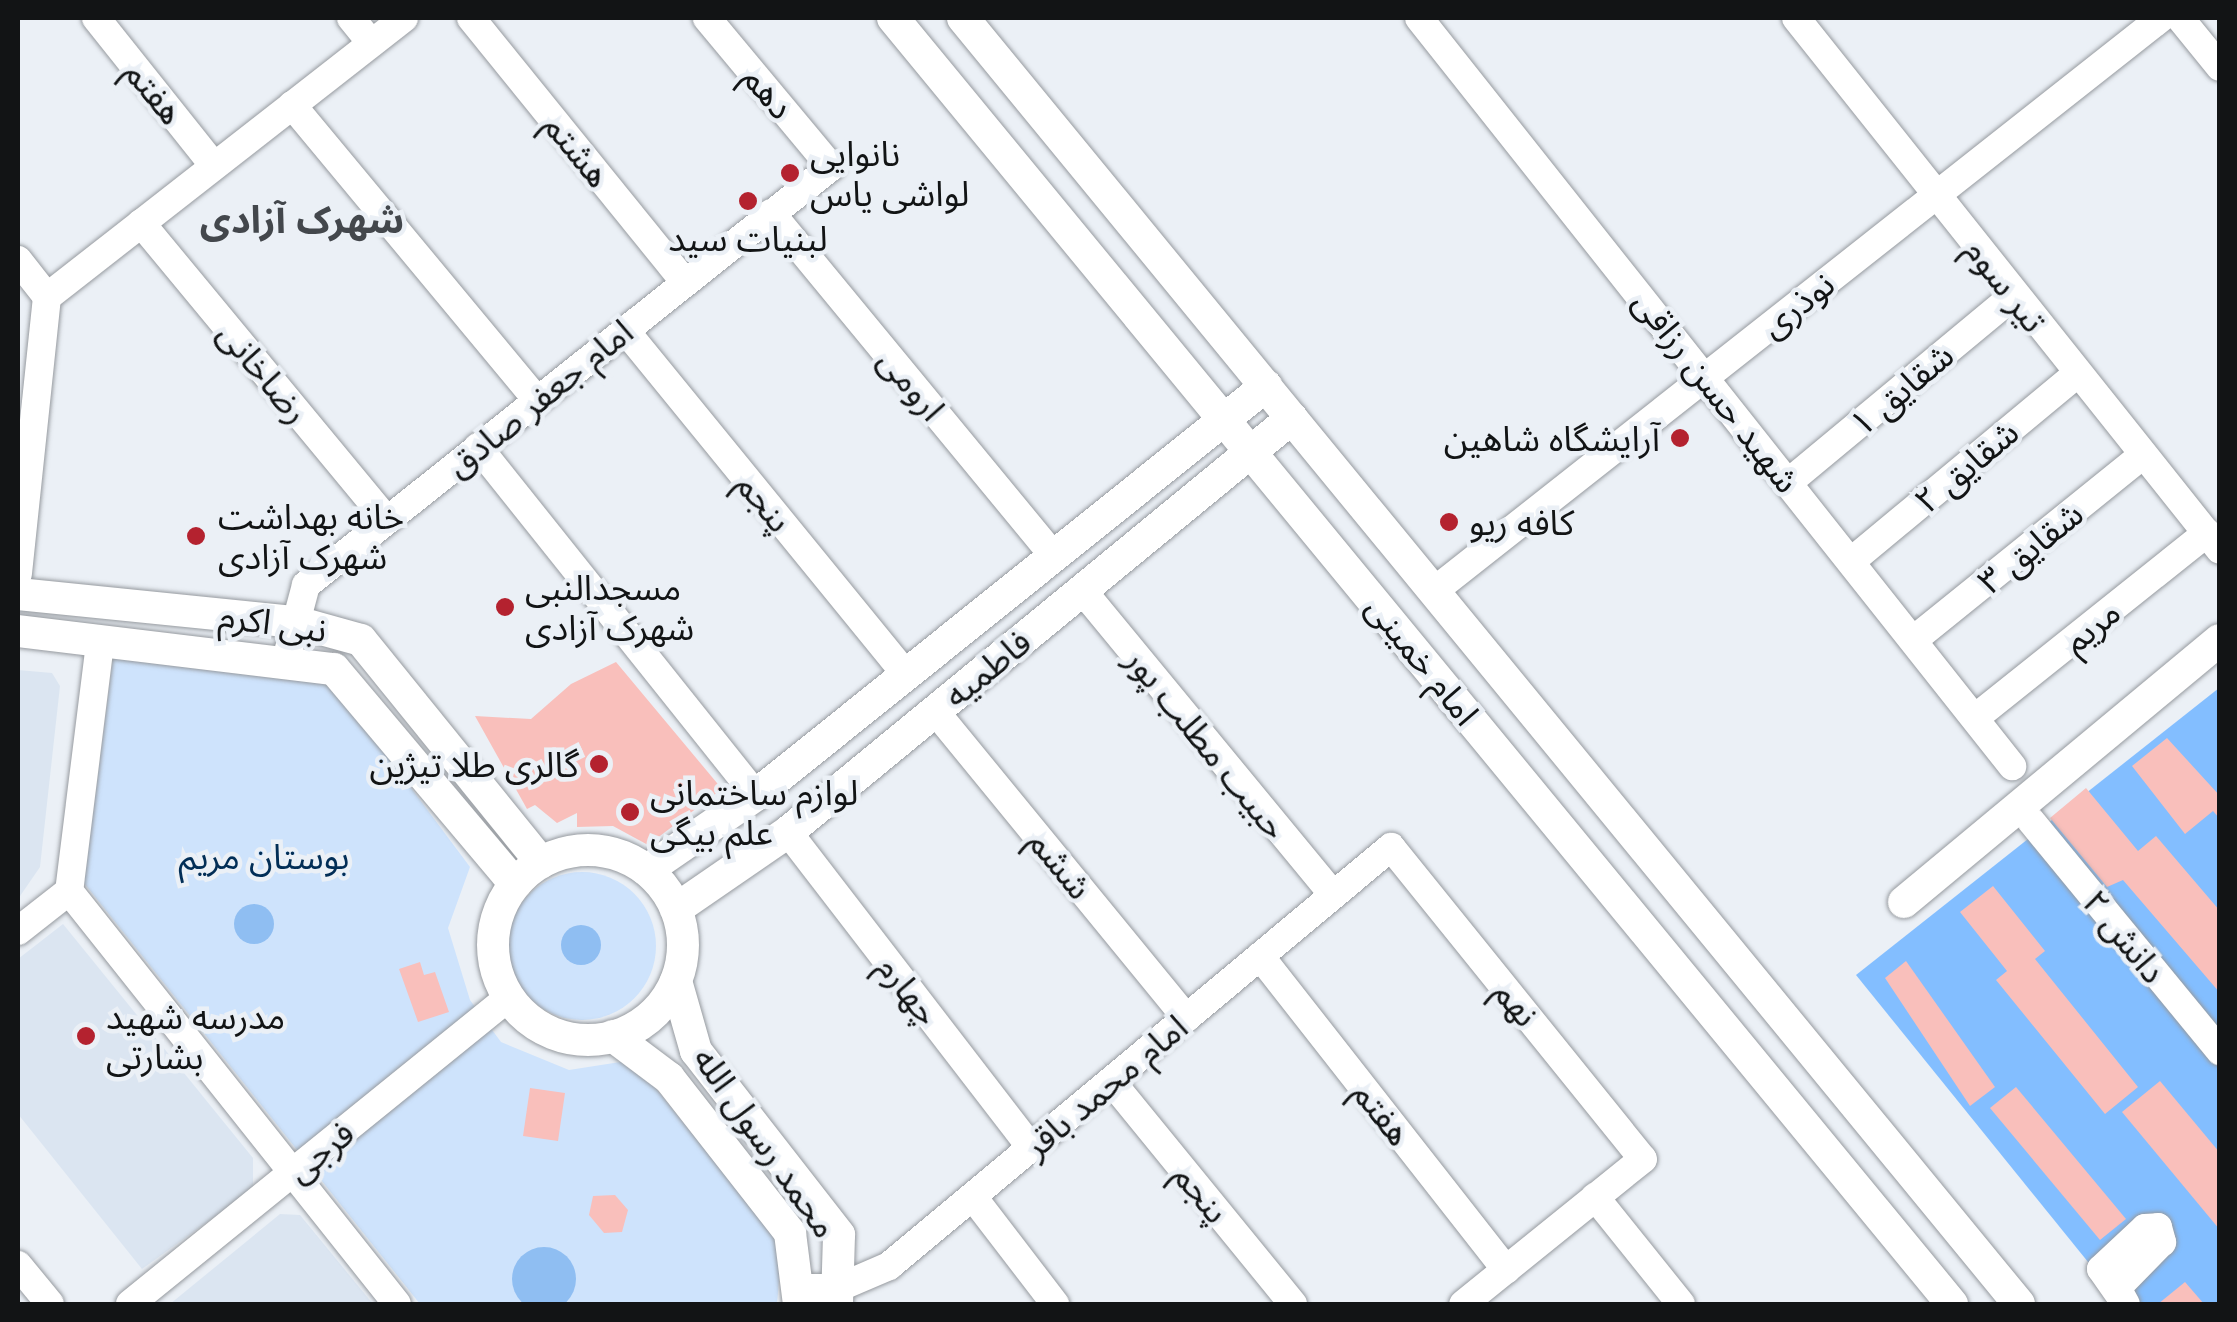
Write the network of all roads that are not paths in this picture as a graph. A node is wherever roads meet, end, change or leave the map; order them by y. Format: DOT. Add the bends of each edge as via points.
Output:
graph roads {
  1 [pos="96,18"];
  2 [pos="351,18"];
  3 [pos="404,18"];
  4 [pos="471,18"];
  5 [pos="706,18"];
  6 [pos="892,18"];
  7 [pos="963,18"];
  8 [pos="1419,18"];
  9 [pos="1796,18"];
  10 [pos="2161,18"];
  11 [pos="2180,18"];
  12 [pos="371,44"];
  13 [pos="2220,67"];
  14 [pos="292,105"];
  15 [pos="214,166"];
  16 [pos="831,168"];
  17 [pos="1936,194"];
  18 [pos="771,213"];
  19 [pos="141,223"];
  20 [pos="18,260"];
  21 [pos="685,282"];
  22 [pos="2013,296"];
  23 [pos="47,297"];
  24 [pos="624,330"];
  25 [pos="2078,373"];
  26 [pos="1706,376"];
  27 [pos="1266,386"];
  28 [pos="537,400"];
  29 [pos="1292,418"];
  30 [pos="1224,420"];
  31 [pos="478,447"];
  32 [pos="1252,450"];
  33 [pos="2143,455"];
  34 [pos="1789,482"];
  35 [pos="387,520"];
  36 [pos="2214,541"];
  37 [pos="1053,555"];
  38 [pos="1854,560"];
  39 [pos="18,571"];
  40 [pos="1082,590"];
  41 [pos="1434,591"];
  42 [pos="18,594"];
  43 [pos="296,622"];
  44 [pos="18,631"];
  45 [pos="1916,638"];
  46 [pos="2220,640"];
  47 [pos="100,643"];
  48 [pos="287,656"];
  49 [pos="906,675"];
  50 [pos="935,711"];
  51 [pos="1976,718"];
  52 [pos="2012,766"];
  53 [pos="756,795"];
  54 [pos="2031,821"];
  55 [pos="788,832"];
  56 [pos="1391,847"];
  57 [pos="541,862"];
  58 [pos="647,870"];
  59 [pos="515,884"];
  60 [pos="69,891"];
  61 [pos="1333,895"];
  62 [pos="1904,902"];
  63 [pos="676,909"];
  64 [pos="18,931"];
  65 [pos="1260,956"];
  66 [pos="676,981"];
  67 [pos="510,998"];
  68 [pos="1186,1018"];
  69 [pos="613,1036"];
  70 [pos="2220,1051"];
  71 [pos="1111,1081"];
  72 [pos="1032,1147"];
  73 [pos="291,1174"];
  74 [pos="1595,1197"];
  75 [pos="973,1198"];
  76 [pos="2162,1242"];
  77 [pos="18,1265"];
  78 [pos="1506,1270"];
  79 [pos="800,1296"];
  80 [pos="838,1296"];
  81 [pos="2123,1300"];
  82 [pos="50,1304"];
  83 [pos="130,1304"];
  84 [pos="397,1304"];
  85 [pos="1055,1304"];
  86 [pos="1293,1304"];
  87 [pos="1463,1304"];
  88 [pos="1680,1304"];
  89 [pos="1952,1304"];
  90 [pos="2019,1304"];
  1 -- 15 [label="street, هفتم"];
  2 -- 12 [label="street"];
  3 -- 12 [label="street"];
  4 -- 21 [label="street, هشتم"];
  5 -- 16 [label="street, دهم"];
  6 -- 30 [label="street, امام خمینی"];
  7 -- 27 [label="street, امام خمینی"];
  8 -- 26 [label="street, شهید حسن رزاقی"];
  9 -- 17 [label="street, تیر سوم"];
  10 -- 17 [label="street, نوذری"];
  11 -- 13 [label="street"];
  12 -- 14 [label="street"];
  14 -- 15 [label="street"];
  14 -- 28 [label="street"];
  15 -- 19 [label="street"];
  16 -- 18 [label="street, امام جعفر صادق"];
  17 -- 22 [label="street, تیر سوم"];
  17 -- 26 [label="street, نوذری"];
  18 -- 21 [label="street, امام جعفر صادق"];
  18 -- 37 [label="street, ارومی"];
  19 -- 23 [label="street"];
  19 -- 35 [label="street, رضاخانی"];
  20 -- 23 [label="street"];
  21 -- 24 [label="street, امام جعفر صادق"];
  22 -- 25 [label="street, تیر سوم"];
  22 -- 34 [label="street, شقایق ۱"];
  23 -- 39 [label="street"];
  24 -- 28 [label="street, امام جعفر صادق"];
  24 -- 49 [label="street, پنجم"];
  25 -- 33 [label="street, تیر سوم"];
  25 -- 38 [label="street, شقایق ۲"];
  26 -- 34 [label="street, شهید حسن رزاقی"];
  26 -- 41 [label="street, نوذری"];
  27 -- 29 [label="street, امام خمینی"];
  27 -- 30 [label="street, فاطمیه"];
  28 -- 31 [label="street, امام جعفر صادق"];
  29 -- 32 [label="street, فاطمیه"];
  29 -- 41 [label="street, امام خمینی"];
  30 -- 32 [label="street, امام خمینی"];
  30 -- 37 [label="street, فاطمیه"];
  31 -- 35 [label="street, امام جعفر صادق"];
  31 -- 53 [label="street"];
  32 -- 40 [label="street, فاطمیه"];
  32 -- 89 [label="street, امام خمینی"];
  33 -- 36 [label="street, تیر سوم"];
  33 -- 45 [label="street, شقایق ۳"];
  34 -- 38 [label="street, شهید حسن رزاقی"];
  35 -- 43 [label="street, امام جعفر صادق" via="306,585"];
  36 -- 51 [label="street, مریم"];
  37 -- 49 [label="street, فاطمیه"];
  38 -- 45 [label="street, شهید حسن رزاقی"];
  40 -- 50 [label="street, فاطمیه"];
  40 -- 61 [label="street, حبیب مطلب پور"];
  41 -- 90 [label="street, امام خمینی"];
  42 -- 43 [label="street, نبی اکرم"];
  43 -- 48 [label="street, امام جعفر صادق"];
  43 -- 57 [label="street, نبی اکرم" via="334,628 377,654"];
  44 -- 47 [label="street, نبی اکرم"];
  45 -- 51 [label="street, شهید حسن رزاقی"];
  46 -- 62 [label="street"];
  47 -- 48 [label="street, نبی اکرم"];
  47 -- 60 [label="street"];
  48 -- 59 [label="street, نبی اکرم" via="353,682"];
  49 -- 53 [label="street, فاطمیه"];
  50 -- 55 [label="street, فاطمیه"];
  50 -- 68 [label="street, ششم"];
  51 -- 52 [label="street, شهید حسن رزاقی"];
  53 -- 58 [label="street, فاطمیه"];
  54 -- 70 [label="street, دانش ۲"];
  55 -- 63 [label="street, فاطمیه"];
  55 -- 72 [label="street, چهارم"];
  56 -- 61 [label="street, امام محمد باقر"];
  56 -- 74 [label="street, نهم" via="1643,1159"];
  57 -- 58 [label="street" via="595,850"];
  57 -- 59 [label="street"];
  58 -- 63 [label="street"];
  59 -- 67 [label="street" via="494,940"];
  60 -- 64 [label="street"];
  60 -- 73 [label="street"];
  61 -- 65 [label="street, امام محمد باقر"];
  63 -- 66 [label="street, محمد رسول الله"];
  65 -- 68 [label="street, امام محمد باقر"];
  65 -- 78 [label="street, هفتم"];
  66 -- 69 [label="street" via="651,1016"];
  66 -- 80 [label="street, محمد رسول الله" via="696,1051 839,1235"];
  67 -- 69 [label="street" via="555,1034"];
  67 -- 73 [label="street, فرجی"];
  68 -- 71 [label="street, امام محمد باقر"];
  69 -- 79 [label="street, محمد رسول الله" via="669,1078 790,1233"];
  71 -- 72 [label="street, امام محمد باقر"];
  71 -- 86 [label="street, پنجم"];
  72 -- 75 [label="street, امام محمد باقر"];
  73 -- 83 [label="street, فرجی"];
  73 -- 84 [label="street"];
  74 -- 78 [label="street"];
  74 -- 88 [label="street"];
  75 -- 80 [label="street, امام محمد باقر" via="889,1266"];
  75 -- 85 [label="street"];
  76 -- 81 [label="street" via="2116,1288"];
  77 -- 82 [label="street"];
  78 -- 87 [label="street"];
  79 -- 80 [label="street, امام محمد باقر"];
}
